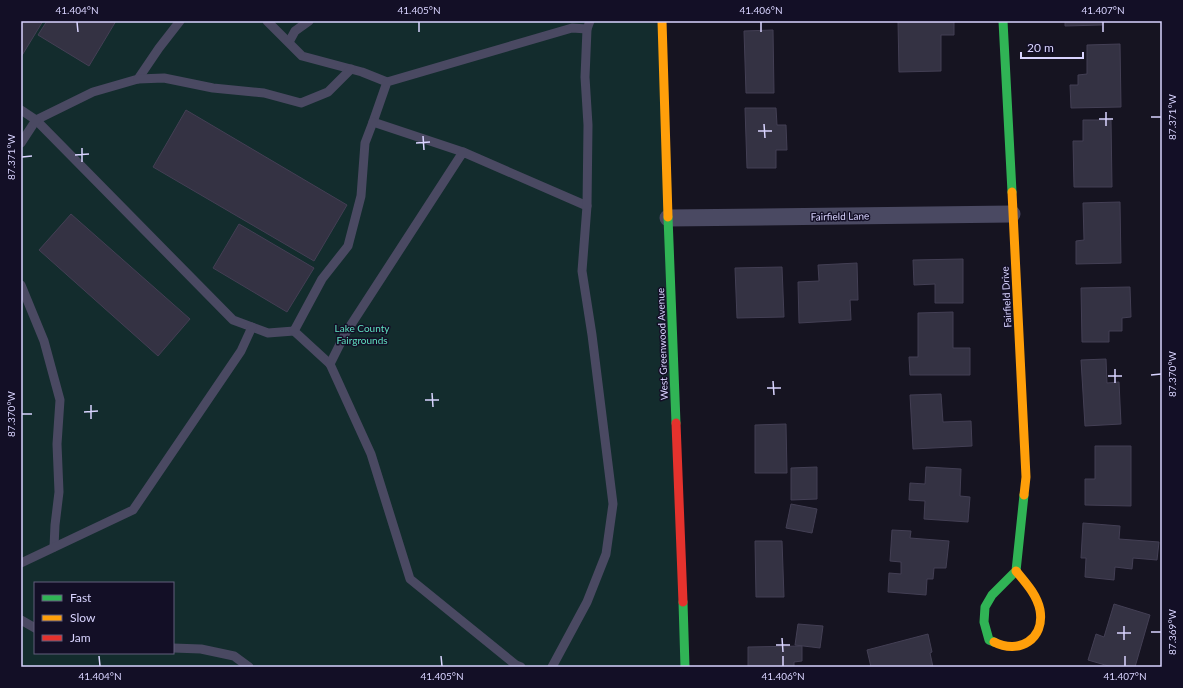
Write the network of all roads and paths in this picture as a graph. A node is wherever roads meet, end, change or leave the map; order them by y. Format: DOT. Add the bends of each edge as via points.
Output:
graph roads {
  1 [pos="180,21"];
  2 [pos="267,21"];
  3 [pos="309,21"];
  4 [pos="662,21"];
  5 [pos="1003,21"];
  6 [pos="589,25"];
  7 [pos="289,42"];
  8 [pos="351,69"];
  9 [pos="138,79"];
  10 [pos="387,82"];
  11 [pos="21,110"];
  12 [pos="36,120"];
  13 [pos="373,122"];
  14 [pos="21,143"];
  15 [pos="463,152"];
  16 [pos="586,206"];
  17 [pos="1012,214"];
  18 [pos="668,218"];
  19 [pos="21,285"];
  20 [pos="252,327"];
  21 [pos="294,331"];
  22 [pos="330,364"];
  23 [pos="54,547"];
  24 [pos="21,563"];
  25 [pos="1016,571"];
  26 [pos="21,620"];
  27 [pos="34,627"];
  28 [pos="174,648"];
  29 [pos="249,667"];
  30 [pos="521,667"];
  31 [pos="552,667"];
  32 [pos="686,667"];
  1 -- 9 [label="lane"];
  2 -- 7 [label="lane"];
  3 -- 7 [label="lane" via="295,31"];
  4 -- 18 [label="street, West Greenwood Avenue"];
  5 -- 17 [label="street, Fairfield Drive"];
  6 -- 10 [label="lane"];
  6 -- 16 [label="lane" via="585,77 588,125"];
  7 -- 8 [label="lane" via="302,56"];
  8 -- 9 [label="lane" via="328,92 301,103 264,93 213,88 164,78"];
  8 -- 10 [label="lane"];
  9 -- 12 [label="lane" via="93,92"];
  10 -- 13 [label="lane"];
  11 -- 12 [label="lane"];
  12 -- 14 [label="lane"];
  12 -- 20 [label="lane" via="233,320"];
  13 -- 15 [label="lane"];
  13 -- 21 [label="lane" via="365,143 361,196 348,246 322,279"];
  15 -- 16 [label="lane"];
  15 -- 22 [label="lane" via="345,334"];
  16 -- 31 [label="lane" via="582,270 613,504 606,554 587,602"];
  17 -- 18 [label="street, Fairfield Lane"];
  17 -- 25 [label="street, Fairfield Drive" via="1026,477"];
  18 -- 32 [label="street, West Greenwood Avenue"];
  19 -- 23 [label="lane" via="44,341 60,400 57,444 59,492"];
  20 -- 21 [label="lane" via="268,333"];
  20 -- 23 [label="lane" via="241,351 133,510"];
  21 -- 22 [label="lane"];
  22 -- 30 [label="lane" via="371,454 410,579"];
  23 -- 24 [label="lane"];
  25 -- 25 [label="street" via="986,603 985,628 989,640 1000,645 1027,644 1040,624 1040,611 1035,595"];
  26 -- 27 [label="lane"];
  28 -- 29 [label="lane" via="201,649 234,656"];
}
